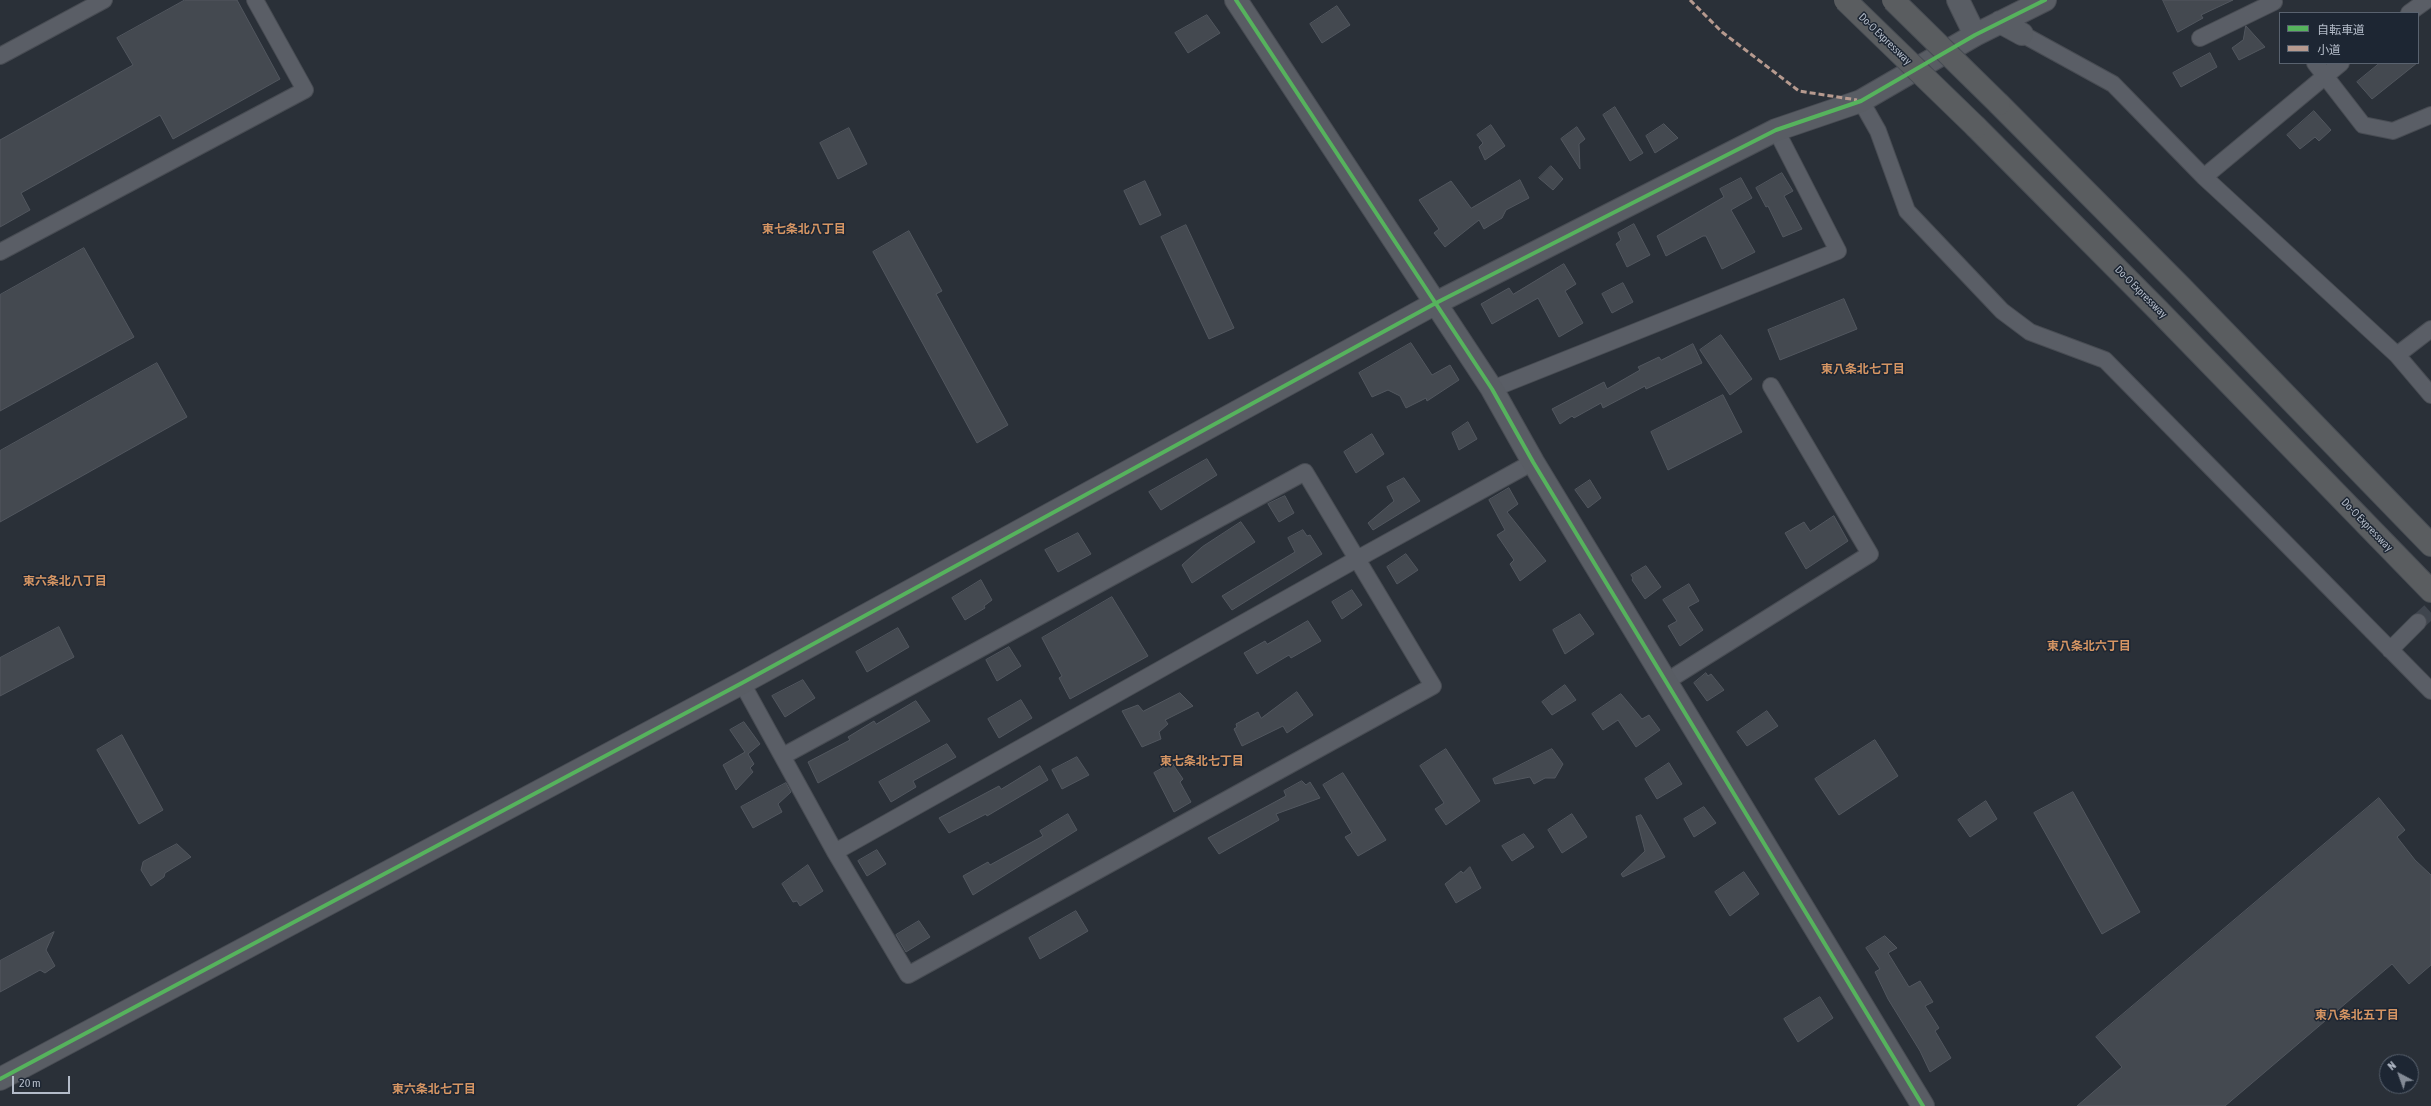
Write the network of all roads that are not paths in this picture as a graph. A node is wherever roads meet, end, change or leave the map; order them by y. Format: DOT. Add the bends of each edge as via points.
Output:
graph roads {
  1 [pos="104,0"];
  2 [pos="255,0"];
  3 [pos="1236,0"];
  4 [pos="1845,0"];
  5 [pos="1893,0"];
  6 [pos="1958,0"];
  7 [pos="2045,0"];
  8 [pos="2427,0"];
  9 [pos="2276,5"];
  10 [pos="2410,12"];
  11 [pos="2000,22"];
  12 [pos="2022,34"];
  13 [pos="1975,35"];
  14 [pos="2200,38"];
  15 [pos="0,56"];
  16 [pos="2337,64"];
  17 [pos="2319,69"];
  18 [pos="1861,101"];
  19 [pos="2431,115"];
  20 [pos="1776,130"];
  21 [pos="2204,177"];
  22 [pos="0,252"];
  23 [pos="1434,304"];
  24 [pos="2431,329"];
  25 [pos="2397,354"];
  26 [pos="1771,386"];
  27 [pos="1492,389"];
  28 [pos="2431,395"];
  29 [pos="1533,462"];
  30 [pos="2431,545"];
  31 [pos="1357,558"];
  32 [pos="2431,591"];
  33 [pos="2418,622"];
  34 [pos="2390,650"];
  35 [pos="1667,680"];
  36 [pos="742,683"];
  37 [pos="2431,691"];
  38 [pos="783,756"];
  39 [pos="835,852"];
  40 [pos="0,1079"];
  41 [pos="1923,1106"];
  1 -- 15 [label="street"];
  2 -- 22 [label="street" via="305,90"];
  3 -- 23 [label="street"];
  4 -- 32 [label="highway, Do-O Expressway, bridge" via="2159,310"];
  5 -- 30 [label="highway, bridge" via="2182,288"];
  6 -- 13 [label="street"];
  7 -- 11 [label="street"];
  8 -- 10 [label="street"];
  9 -- 14 [label="street"];
  11 -- 12 [label="street"];
  11 -- 13 [label="street"];
  12 -- 21 [label="street" via="2112,84"];
  13 -- 18 [label="street"];
  16 -- 17 [label="street"];
  17 -- 19 [label="street" via="2363,125 2393,131"];
  17 -- 21 [label="street"];
  18 -- 20 [label="street"];
  18 -- 34 [label="street" via="1878,131 1907,211 2002,311 2030,332 2105,360"];
  20 -- 23 [label="street"];
  20 -- 27 [label="street" via="1838,251"];
  21 -- 25 [label="street"];
  23 -- 27 [label="street"];
  23 -- 36 [label="street"];
  24 -- 25 [label="street"];
  25 -- 28 [label="street"];
  26 -- 35 [label="street" via="1870,554"];
  27 -- 29 [label="street"];
  29 -- 31 [label="street"];
  29 -- 35 [label="street"];
  31 -- 38 [label="street" via="1305,472"];
  31 -- 39 [label="street"];
  31 -- 39 [label="street" via="1434,686 908,975"];
  33 -- 34 [label="street"];
  34 -- 37 [label="street"];
  35 -- 41 [label="street"];
  36 -- 38 [label="street"];
  36 -- 40 [label="street"];
  38 -- 39 [label="street"];
}
